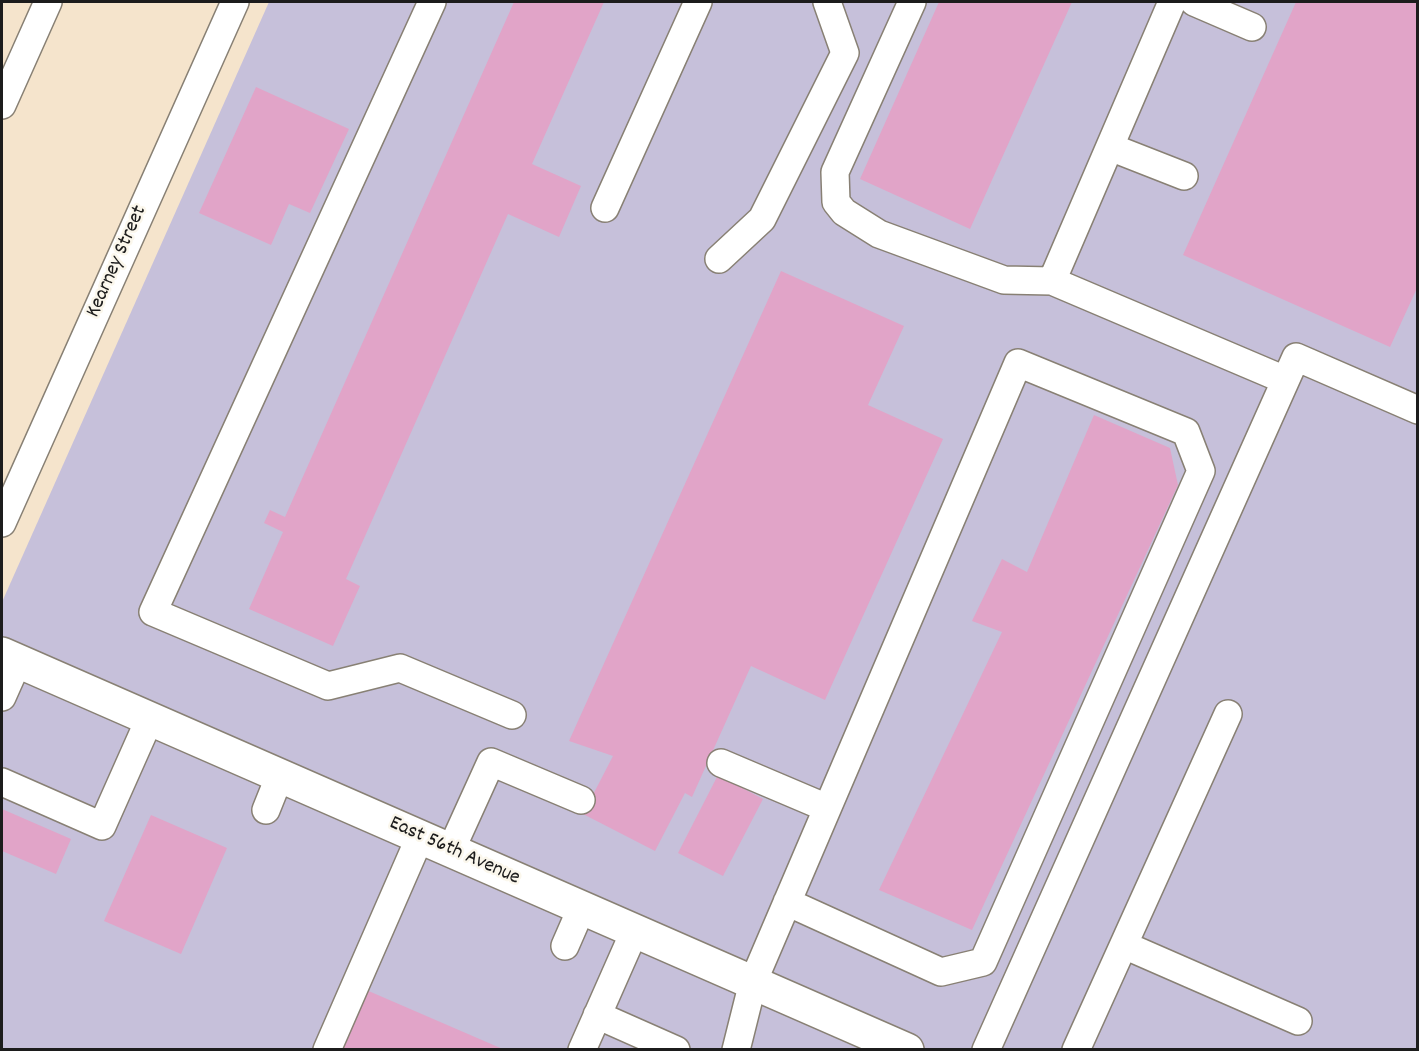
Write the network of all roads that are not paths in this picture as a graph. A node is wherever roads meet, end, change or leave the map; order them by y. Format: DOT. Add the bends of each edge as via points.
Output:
graph roads {
  1 [pos="48,2"];
  2 [pos="235,2"];
  3 [pos="432,2"];
  4 [pos="698,2"];
  5 [pos="827,2"];
  6 [pos="912,2"];
  7 [pos="1172,2"];
  8 [pos="1194,2"];
  9 [pos="1252,27"];
  10 [pos="2,105"];
  11 [pos="1110,147"];
  12 [pos="1184,176"];
  13 [pos="606,208"];
  14 [pos="719,259"];
  15 [pos="1052,281"];
  16 [pos="1286,380"];
  17 [pos="1418,410"];
  18 [pos="2,523"];
  19 [pos="10,657"];
  20 [pos="2,697"];
  21 [pos="1228,714"];
  22 [pos="512,715"];
  23 [pos="150,718"];
  24 [pos="722,763"];
  25 [pos="280,775"];
  26 [pos="2,782"];
  27 [pos="581,800"];
  28 [pos="827,808"];
  29 [pos="266,810"];
  30 [pos="420,837"];
  31 [pos="451,850"];
  32 [pos="787,902"];
  33 [pos="582,907"];
  34 [pos="635,930"];
  35 [pos="1124,945"];
  36 [pos="565,946"];
  37 [pos="753,982"];
  38 [pos="597,1016"];
  39 [pos="1298,1021"];
  40 [pos="327,1050"];
  41 [pos="582,1050"];
  42 [pos="676,1050"];
  43 [pos="736,1050"];
  44 [pos="907,1050"];
  45 [pos="986,1050"];
  46 [pos="1076,1050"];
  1 -- 10 [label="street"];
  2 -- 18 [label="street, Kearney Street"];
  3 -- 22 [label="street" via="153,612 328,686 400,668"];
  4 -- 13 [label="street"];
  5 -- 14 [label="street" via="845,53 762,219"];
  6 -- 15 [label="street" via="835,172 836,202 844,212 879,234 994,277"];
  7 -- 11 [label="street"];
  8 -- 9 [label="street"];
  11 -- 12 [label="street"];
  11 -- 15 [label="street"];
  15 -- 16 [label="street"];
  16 -- 17 [label="street" via="1296,357"];
  16 -- 45 [label="street"];
  19 -- 20 [label="street"];
  19 -- 23 [label="main road, East 56th Avenue"];
  21 -- 35 [label="street"];
  23 -- 25 [label="main road, East 56th Avenue"];
  23 -- 26 [label="street" via="102,826"];
  24 -- 28 [label="street"];
  25 -- 29 [label="street"];
  25 -- 30 [label="main road, East 56th Avenue"];
  27 -- 31 [label="street" via="491,762"];
  28 -- 32 [label="street"];
  28 -- 32 [label="street" via="1018,363 1186,432 1202,471 983,962 941,972"];
  30 -- 31 [label="main road, East 56th Avenue"];
  30 -- 40 [label="street"];
  31 -- 33 [label="main road, East 56th Avenue"];
  32 -- 37 [label="street"];
  33 -- 34 [label="main road, East 56th Avenue"];
  33 -- 36 [label="street"];
  34 -- 37 [label="main road, East 56th Avenue"];
  34 -- 38 [label="street"];
  35 -- 39 [label="street"];
  35 -- 46 [label="street"];
  37 -- 43 [label="street"];
  37 -- 44 [label="main road, East 56th Avenue"];
  38 -- 41 [label="street"];
  38 -- 42 [label="street"];
}
